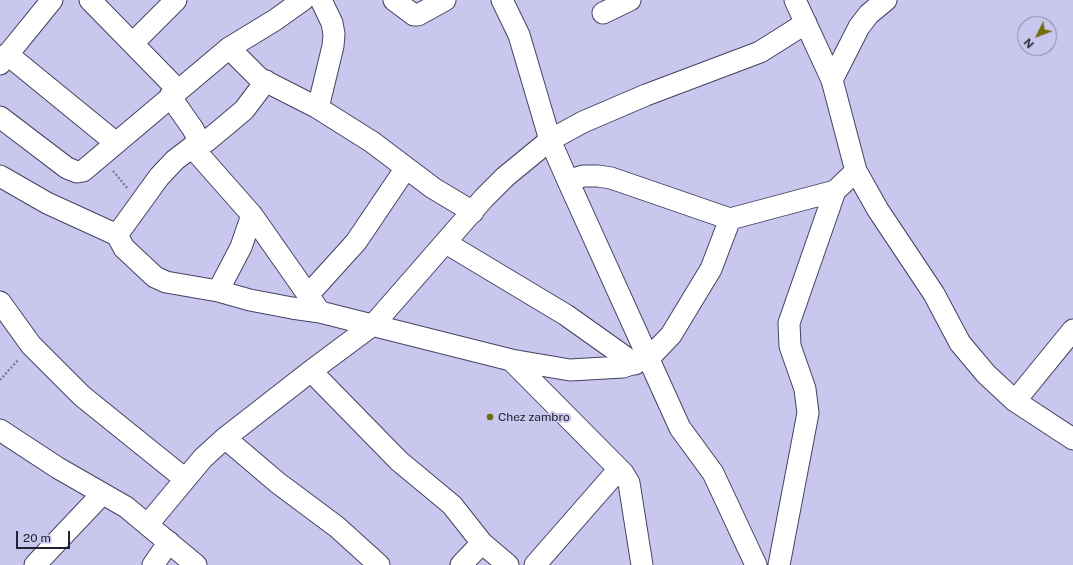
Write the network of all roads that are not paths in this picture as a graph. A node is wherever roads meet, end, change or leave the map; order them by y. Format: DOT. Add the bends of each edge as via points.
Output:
graph roads {
  1 [pos="52,0"];
  2 [pos="90,0"];
  3 [pos="176,0"];
  4 [pos="303,0"];
  5 [pos="321,0"];
  6 [pos="394,0"];
  7 [pos="445,0"];
  8 [pos="502,0"];
  9 [pos="630,0"];
  10 [pos="794,0"];
  11 [pos="886,0"];
  12 [pos="603,13"];
  13 [pos="806,23"];
  14 [pos="133,43"];
  15 [pos="229,48"];
  16 [pos="4,59"];
  17 [pos="832,80"];
  18 [pos="266,81"];
  19 [pos="174,93"];
  20 [pos="318,108"];
  21 [pos="0,117"];
  22 [pos="550,140"];
  23 [pos="196,145"];
  24 [pos="108,150"];
  25 [pos="406,168"];
  26 [pos="856,171"];
  27 [pos="0,176"];
  28 [pos="568,181"];
  29 [pos="835,191"];
  30 [pos="473,212"];
  31 [pos="252,215"];
  32 [pos="730,219"];
  33 [pos="117,235"];
  34 [pos="446,243"];
  35 [pos="218,291"];
  36 [pos="308,295"];
  37 [pos="0,302"];
  38 [pos="320,312"];
  39 [pos="374,324"];
  40 [pos="1073,330"];
  41 [pos="511,360"];
  42 [pos="642,361"];
  43 [pos="311,371"];
  44 [pos="1015,401"];
  45 [pos="0,430"];
  46 [pos="225,438"];
  47 [pos="1073,439"];
  48 [pos="619,469"];
  49 [pos="185,479"];
  50 [pos="102,494"];
  51 [pos="148,524"];
  52 [pos="169,542"];
  53 [pos="482,543"];
  54 [pos="34,565"];
  55 [pos="153,565"];
  56 [pos="196,565"];
  57 [pos="379,565"];
  58 [pos="461,565"];
  59 [pos="508,565"];
  60 [pos="535,565"];
  61 [pos="642,565"];
  62 [pos="756,565"];
  63 [pos="779,565"];
  1 -- 16 [label="street"];
  2 -- 14 [label="street"];
  3 -- 14 [label="street"];
  4 -- 15 [label="street"];
  5 -- 20 [label="street" via="332,23 334,34"];
  6 -- 7 [label="street" via="414,16"];
  8 -- 22 [label="street" via="519,35"];
  9 -- 12 [label="street"];
  10 -- 13 [label="street"];
  11 -- 17 [label="street" via="868,14 859,27"];
  13 -- 17 [label="street"];
  13 -- 22 [label="street" via="760,52 646,95 583,122"];
  14 -- 19 [label="street"];
  15 -- 18 [label="street" via="259,78"];
  15 -- 19 [label="street"];
  16 -- 24 [label="street"];
  17 -- 26 [label="street"];
  18 -- 20 [label="street"];
  18 -- 23 [label="street" via="244,110 209,139"];
  19 -- 23 [label="street" via="193,129"];
  19 -- 24 [label="street"];
  20 -- 25 [label="street" via="372,142"];
  21 -- 24 [label="street" via="73,171 83,171"];
  22 -- 28 [label="street"];
  22 -- 30 [label="street" via="505,177"];
  23 -- 31 [label="street"];
  23 -- 33 [label="street" via="175,160 139,203"];
  25 -- 30 [label="street"];
  25 -- 36 [label="street" via="356,242"];
  26 -- 29 [label="street"];
  26 -- 44 [label="street" via="878,210 934,294 960,343 986,374"];
  27 -- 33 [label="street" via="48,203"];
  28 -- 32 [label="street" via="583,176 611,178"];
  28 -- 42 [label="street"];
  29 -- 32 [label="street"];
  29 -- 63 [label="street" via="789,323 790,346 805,389 808,413"];
  30 -- 34 [label="street"];
  31 -- 35 [label="street" via="241,247"];
  31 -- 36 [label="street"];
  32 -- 42 [label="street" via="711,269 671,335"];
  33 -- 35 [label="street" via="124,248 160,280"];
  34 -- 39 [label="street"];
  34 -- 42 [label="street"];
  35 -- 38 [label="street"];
  36 -- 38 [label="street"];
  37 -- 49 [label="street" via="31,345 82,396"];
  38 -- 39 [label="street"];
  39 -- 41 [label="street"];
  39 -- 43 [label="street"];
  40 -- 44 [label="street"];
  41 -- 42 [label="street" via="570,370 598,370"];
  41 -- 48 [label="street"];
  42 -- 62 [label="street" via="680,428 713,473"];
  43 -- 46 [label="street"];
  43 -- 53 [label="street" via="399,461 452,505"];
  44 -- 47 [label="street"];
  45 -- 50 [label="street"];
  46 -- 49 [label="street"];
  46 -- 57 [label="street" via="337,527"];
  48 -- 60 [label="street"];
  48 -- 61 [label="street" via="629,483"];
  49 -- 51 [label="street"];
  50 -- 51 [label="street" via="126,507"];
  50 -- 54 [label="street"];
  51 -- 52 [label="street"];
  52 -- 55 [label="street"];
  52 -- 56 [label="street"];
  53 -- 58 [label="street"];
  53 -- 59 [label="street"];
}
